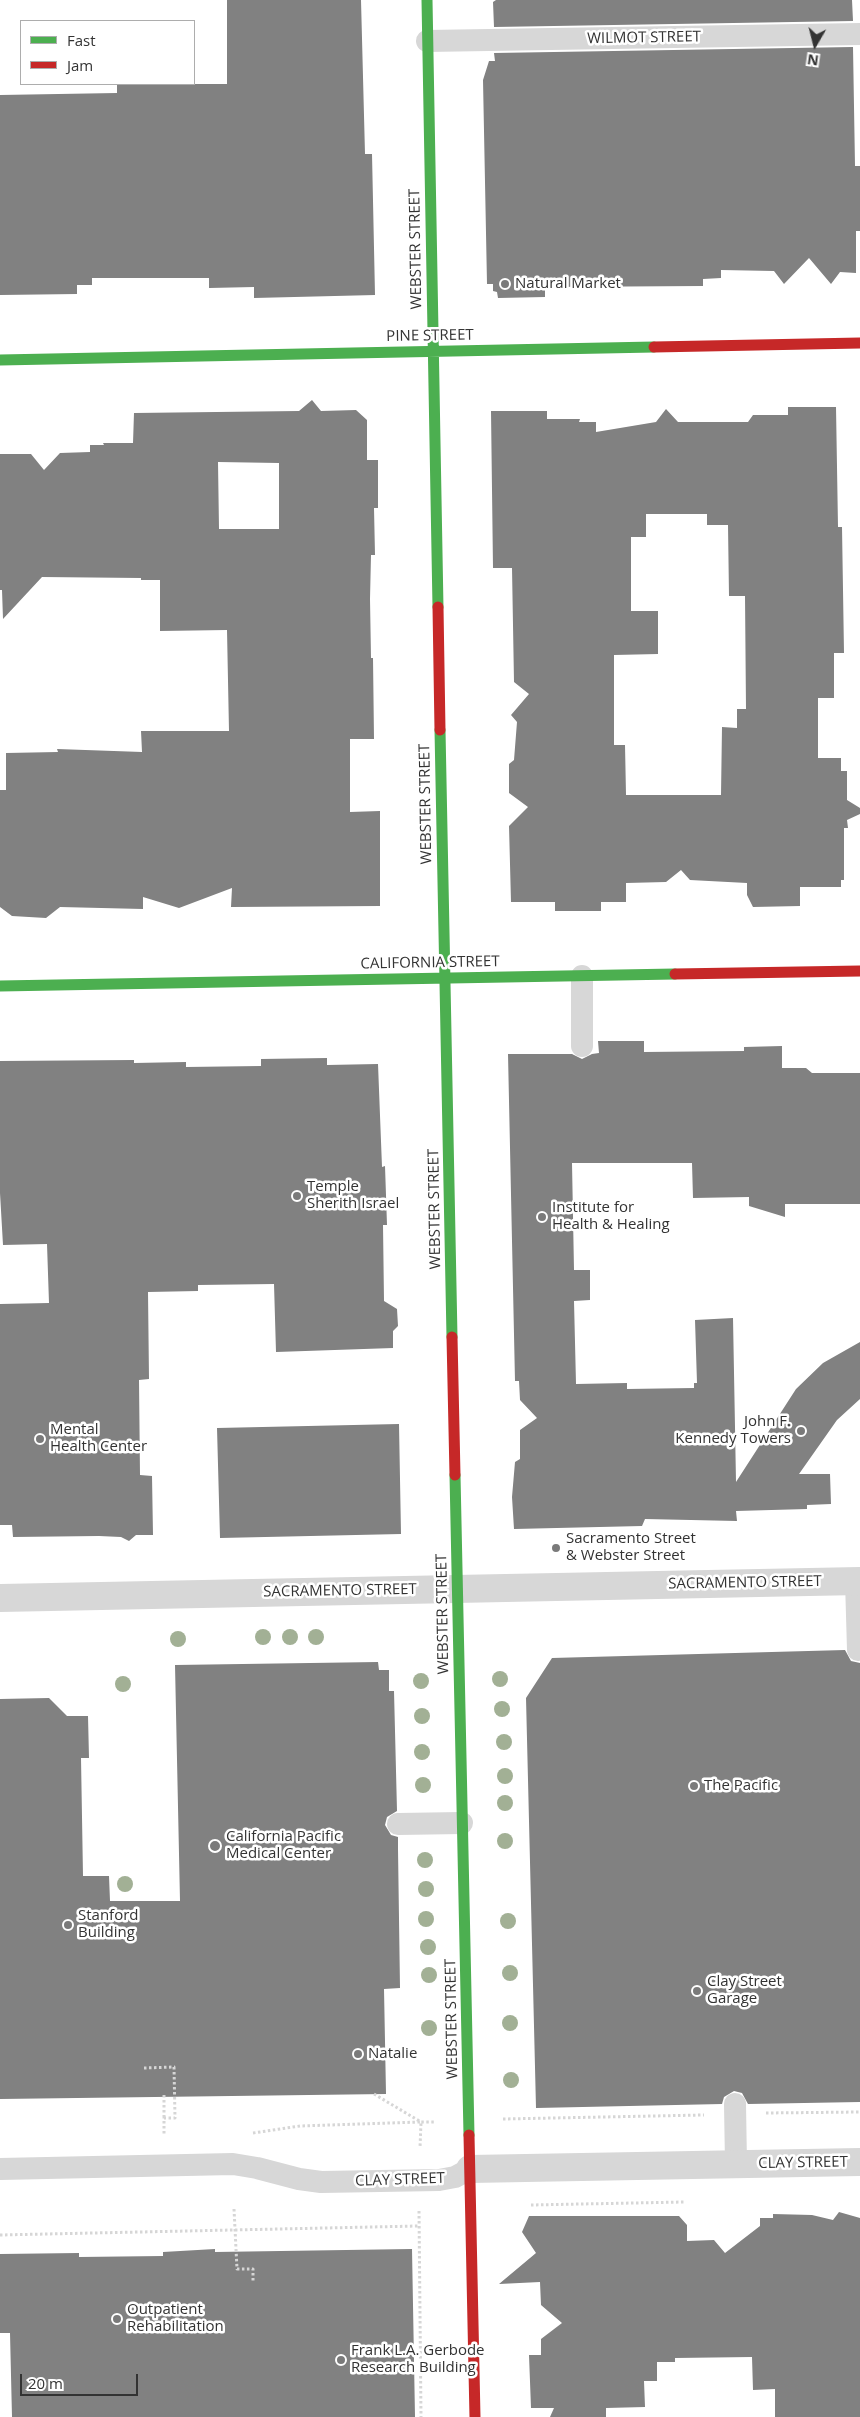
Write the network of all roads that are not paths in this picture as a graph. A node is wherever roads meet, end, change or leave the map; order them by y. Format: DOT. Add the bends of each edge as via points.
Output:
graph roads {
  1 [pos="427,0"];
  2 [pos="860,34"];
  3 [pos="428,41"];
  4 [pos="860,343"];
  5 [pos="433,352"];
  6 [pos="0,360"];
  7 [pos="860,971"];
  8 [pos="582,976"];
  9 [pos="444,978"];
  10 [pos="0,986"];
  11 [pos="582,1046"];
  12 [pos="858,1581"];
  13 [pos="458,1589"];
  14 [pos="0,1598"];
  15 [pos="858,1650"];
  16 [pos="462,1823"];
  17 [pos="398,1824"];
  18 [pos="735,2109"];
  19 [pos="860,2162"];
  20 [pos="736,2164"];
  21 [pos="0,2169"];
  22 [pos="470,2169"];
  23 [pos="474,2417"];
  1 -- 3 [label="street, WEBSTER STREET"];
  2 -- 3 [label="lane, WILMOT STREET"];
  3 -- 5 [label="street, WEBSTER STREET"];
  4 -- 5 [label="street, PINE STREET"];
  5 -- 6 [label="street, PINE STREET"];
  5 -- 9 [label="street, WEBSTER STREET"];
  7 -- 8 [label="street, CALIFORNIA STREET"];
  8 -- 9 [label="street, CALIFORNIA STREET"];
  8 -- 11 [label="lane"];
  9 -- 10 [label="street, CALIFORNIA STREET"];
  9 -- 13 [label="street, WEBSTER STREET"];
  12 -- 13 [label="street, SACRAMENTO STREET"];
  12 -- 15 [label="lane"];
  13 -- 14 [label="street, SACRAMENTO STREET"];
  13 -- 16 [label="street, WEBSTER STREET"];
  16 -- 17 [label="lane"];
  16 -- 22 [label="street, WEBSTER STREET"];
  18 -- 20 [label="lane"];
  19 -- 20 [label="street, CLAY STREET"];
  20 -- 22 [label="street, CLAY STREET"];
  21 -- 22 [label="lane, CLAY STREET" via="233,2164 321,2182 439,2180 455,2177"];
  22 -- 23 [label="street, WEBSTER STREET"];
}
